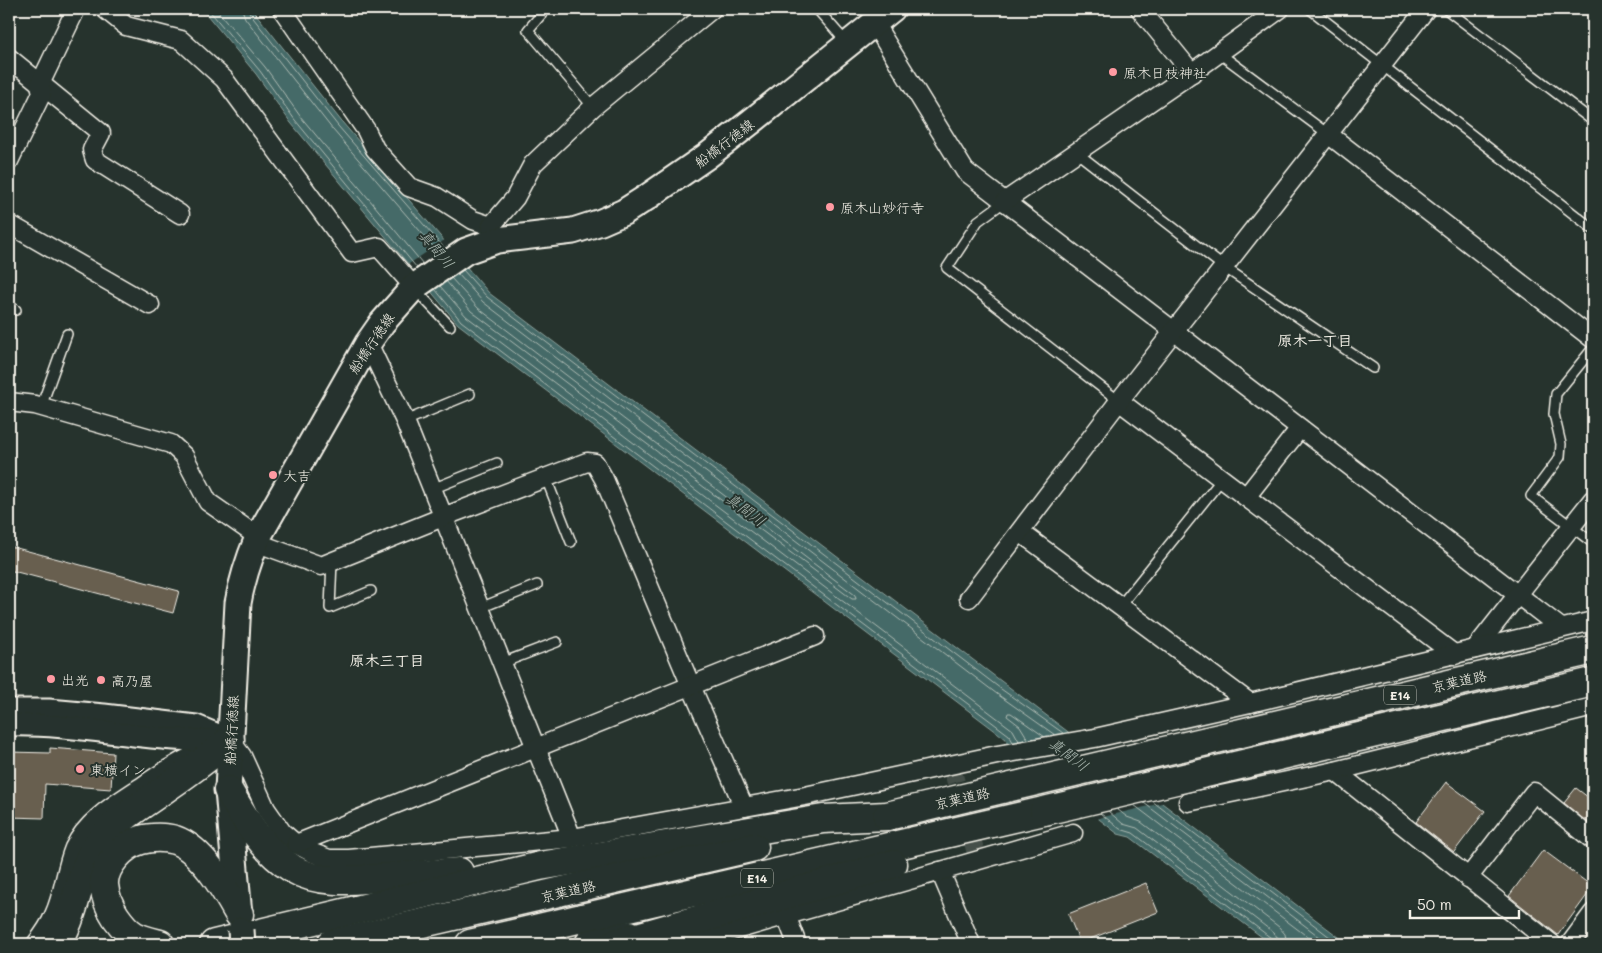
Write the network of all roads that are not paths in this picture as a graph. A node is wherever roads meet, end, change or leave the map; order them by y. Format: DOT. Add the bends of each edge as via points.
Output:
graph roads {
  1 [pos="76,9"];
  2 [pos="105,9"];
  3 [pos="282,9"];
  4 [pos="546,9"];
  5 [pos="712,9"];
  6 [pos="817,9"];
  7 [pos="1140,9"];
  8 [pos="1280,9"];
  9 [pos="1310,9"];
  10 [pos="1426,9"];
  11 [pos="1446,9"];
  12 [pos="883,16"];
  13 [pos="848,44"];
  14 [pos="1219,53"];
  15 [pos="9,58"];
  16 [pos="1382,65"];
  17 [pos="1192,73"];
  18 [pos="40,84"];
  19 [pos="593,107"];
  20 [pos="1593,120"];
  21 [pos="1328,134"];
  22 [pos="1076,152"];
  23 [pos="9,161"];
  24 [pos="1004,202"];
  25 [pos="180,214"];
  26 [pos="9,224"];
  27 [pos="1593,229"];
  28 [pos="494,233"];
  29 [pos="1224,267"];
  30 [pos="416,286"];
  31 [pos="150,305"];
  32 [pos="450,326"];
  33 [pos="1173,332"];
  34 [pos="67,334"];
  35 [pos="1593,338"];
  36 [pos="368,343"];
  37 [pos="1593,348"];
  38 [pos="1373,368"];
  39 [pos="470,394"];
  40 [pos="9,402"];
  41 [pos="1119,402"];
  42 [pos="41,406"];
  43 [pos="405,422"];
  44 [pos="1300,428"];
  45 [pos="496,463"];
  46 [pos="546,478"];
  47 [pos="1222,479"];
  48 [pos="432,489"];
  49 [pos="1246,497"];
  50 [pos="1593,499"];
  51 [pos="443,516"];
  52 [pos="1572,527"];
  53 [pos="1020,532"];
  54 [pos="258,537"];
  55 [pos="571,542"];
  56 [pos="1593,543"];
  57 [pos="332,561"];
  58 [pos="537,585"];
  59 [pos="371,591"];
  60 [pos="1517,595"];
  61 [pos="969,598"];
  62 [pos="1120,606"];
  63 [pos="480,608"];
  64 [pos="1593,621"];
  65 [pos="1562,628"];
  66 [pos="815,636"];
  67 [pos="557,642"];
  68 [pos="1475,650"];
  69 [pos="1593,650"];
  70 [pos="1455,655"];
  71 [pos="502,663"];
  72 [pos="1593,682"];
  73 [pos="692,686"];
  74 [pos="1250,703"];
  75 [pos="1593,707"];
  76 [pos="9,710"];
  77 [pos="9,725"];
  78 [pos="230,740"];
  79 [pos="537,748"];
  80 [pos="1335,771"];
  81 [pos="228,790"];
  82 [pos="1188,802"];
  83 [pos="744,807"];
  84 [pos="1044,811"];
  85 [pos="886,816"];
  86 [pos="1073,833"];
  87 [pos="572,838"];
  88 [pos="1593,840"];
  89 [pos="296,844"];
  90 [pos="540,866"];
  91 [pos="940,871"];
  92 [pos="1468,878"];
  93 [pos="1593,913"];
  94 [pos="786,915"];
  95 [pos="702,919"];
  96 [pos="240,930"];
  97 [pos="36,944"];
  98 [pos="56,944"];
  99 [pos="160,944"];
  100 [pos="214,944"];
  101 [pos="331,944"];
  102 [pos="470,944"];
  103 [pos="589,944"];
  104 [pos="613,944"];
  105 [pos="687,944"];
  106 [pos="797,944"];
  107 [pos="971,944"];
  108 [pos="1552,944"];
  109 [pos="1570,944"];
  1 -- 18 [label="street"];
  2 -- 30 [label="street" via="126,26 181,40 224,79 352,253 379,246"];
  3 -- 28 [label="street" via="366,130 375,149 409,187 438,197"];
  4 -- 19 [label="lane" via="528,30"];
  5 -- 19 [label="street"];
  6 -- 13 [label="lane"];
  7 -- 17 [label="street"];
  8 -- 14 [label="street"];
  9 -- 16 [label="lane"];
  10 -- 16 [label="street"];
  11 -- 20 [label="lane"];
  12 -- 13 [label="main road, 船橋行徳線"];
  12 -- 24 [label="street" via="965,171"];
  13 -- 28 [label="main road, 船橋行徳線" via="707,156 624,212 573,231"];
  14 -- 17 [label="street"];
  14 -- 21 [label="lane"];
  15 -- 18 [label="street"];
  16 -- 21 [label="street"];
  16 -- 27 [label="lane"];
  17 -- 22 [label="street"];
  18 -- 23 [label="street" via="42,93"];
  18 -- 25 [label="street" via="101,133 92,150 95,160"];
  19 -- 28 [label="street" via="534,164"];
  21 -- 29 [label="street"];
  21 -- 35 [label="street"];
  22 -- 24 [label="street"];
  22 -- 29 [label="lane"];
  24 -- 33 [label="street"];
  24 -- 41 [label="lane" via="978,221 947,268"];
  26 -- 31 [label="street"];
  28 -- 30 [label="main road, 船橋行徳線"];
  29 -- 33 [label="street"];
  29 -- 38 [label="lane"];
  30 -- 32 [label="lane"];
  30 -- 36 [label="main road, 船橋行徳線"];
  33 -- 41 [label="street"];
  33 -- 44 [label="street"];
  34 -- 42 [label="lane"];
  36 -- 43 [label="street"];
  36 -- 54 [label="main road, 船橋行徳線"];
  37 -- 52 [label="lane" via="1556,394 1554,414 1562,444 1560,457 1531,496"];
  39 -- 43 [label="lane"];
  40 -- 42 [label="street"];
  41 -- 47 [label="street"];
  41 -- 53 [label="street"];
  42 -- 54 [label="street" via="171,444 184,456 208,502"];
  43 -- 48 [label="street"];
  44 -- 49 [label="street"];
  44 -- 60 [label="street"];
  45 -- 48 [label="lane"];
  46 -- 51 [label="street"];
  46 -- 55 [label="lane"];
  46 -- 73 [label="street" via="587,462 595,463"];
  47 -- 49 [label="street"];
  47 -- 62 [label="lane"];
  48 -- 51 [label="street"];
  49 -- 70 [label="street"];
  50 -- 52 [label="street"];
  51 -- 57 [label="street"];
  51 -- 63 [label="street"];
  52 -- 56 [label="lane"];
  52 -- 60 [label="street"];
  53 -- 61 [label="street"];
  53 -- 62 [label="street"];
  54 -- 57 [label="street" via="266,546 313,564 321,566"];
  54 -- 78 [label="main road, 船橋行徳線" via="242,580 238,603"];
  57 -- 59 [label="lane" via="330,608"];
  58 -- 63 [label="lane"];
  60 -- 65 [label="street"];
  60 -- 68 [label="street"];
  62 -- 74 [label="street"];
  63 -- 71 [label="street"];
  64 -- 65 [label="street"];
  65 -- 68 [label="street"];
  66 -- 73 [label="street"];
  67 -- 71 [label="lane"];
  68 -- 70 [label="street"];
  69 -- 85 [label="highway, 京葉道路 / E14, bridge"];
  70 -- 74 [label="street"];
  71 -- 79 [label="street"];
  72 -- 84 [label="highway, E14, bridge"];
  73 -- 79 [label="street"];
  73 -- 83 [label="street"];
  74 -- 83 [label="street" via="1095,738"];
  75 -- 80 [label="street"];
  76 -- 78 [label="street" via="49,710 196,726"];
  77 -- 78 [label="street" via="196,742"];
  78 -- 81 [label="main road, 船橋行徳線"];
  78 -- 89 [label="street" via="242,756 274,822"];
  78 -- 97 [label="street" via="180,761 113,806 83,833 66,871 55,914"];
  78 -- 98 [label="highway" via="112,827 93,852"];
  79 -- 87 [label="street"];
  79 -- 89 [label="street"];
  80 -- 82 [label="street"];
  80 -- 92 [label="street"];
  81 -- 90 [label="highway" via="248,824 279,858 295,870 322,879 345,881"];
  81 -- 96 [label="main road, 船橋行徳線"];
  83 -- 87 [label="street"];
  84 -- 95 [label="highway" via="968,841"];
  84 -- 102 [label="highway, E14"];
  85 -- 90 [label="highway" via="823,819"];
  85 -- 101 [label="highway, 京葉道路 / E14"];
  86 -- 91 [label="street"];
  87 -- 89 [label="street" via="348,859 328,859"];
  88 -- 92 [label="street" via="1534,792"];
  90 -- 100 [label="highway"];
  91 -- 94 [label="street"];
  91 -- 107 [label="street"];
  92 -- 108 [label="street"];
  93 -- 109 [label="street"];
  94 -- 105 [label="street"];
  94 -- 106 [label="street"];
  95 -- 103 [label="highway"];
  95 -- 104 [label="highway"];
  96 -- 99 [label="highway" via="227,892 202,860 176,840 140,840 115,858 107,870 104,884 111,910 121,924 134,935"];
}
